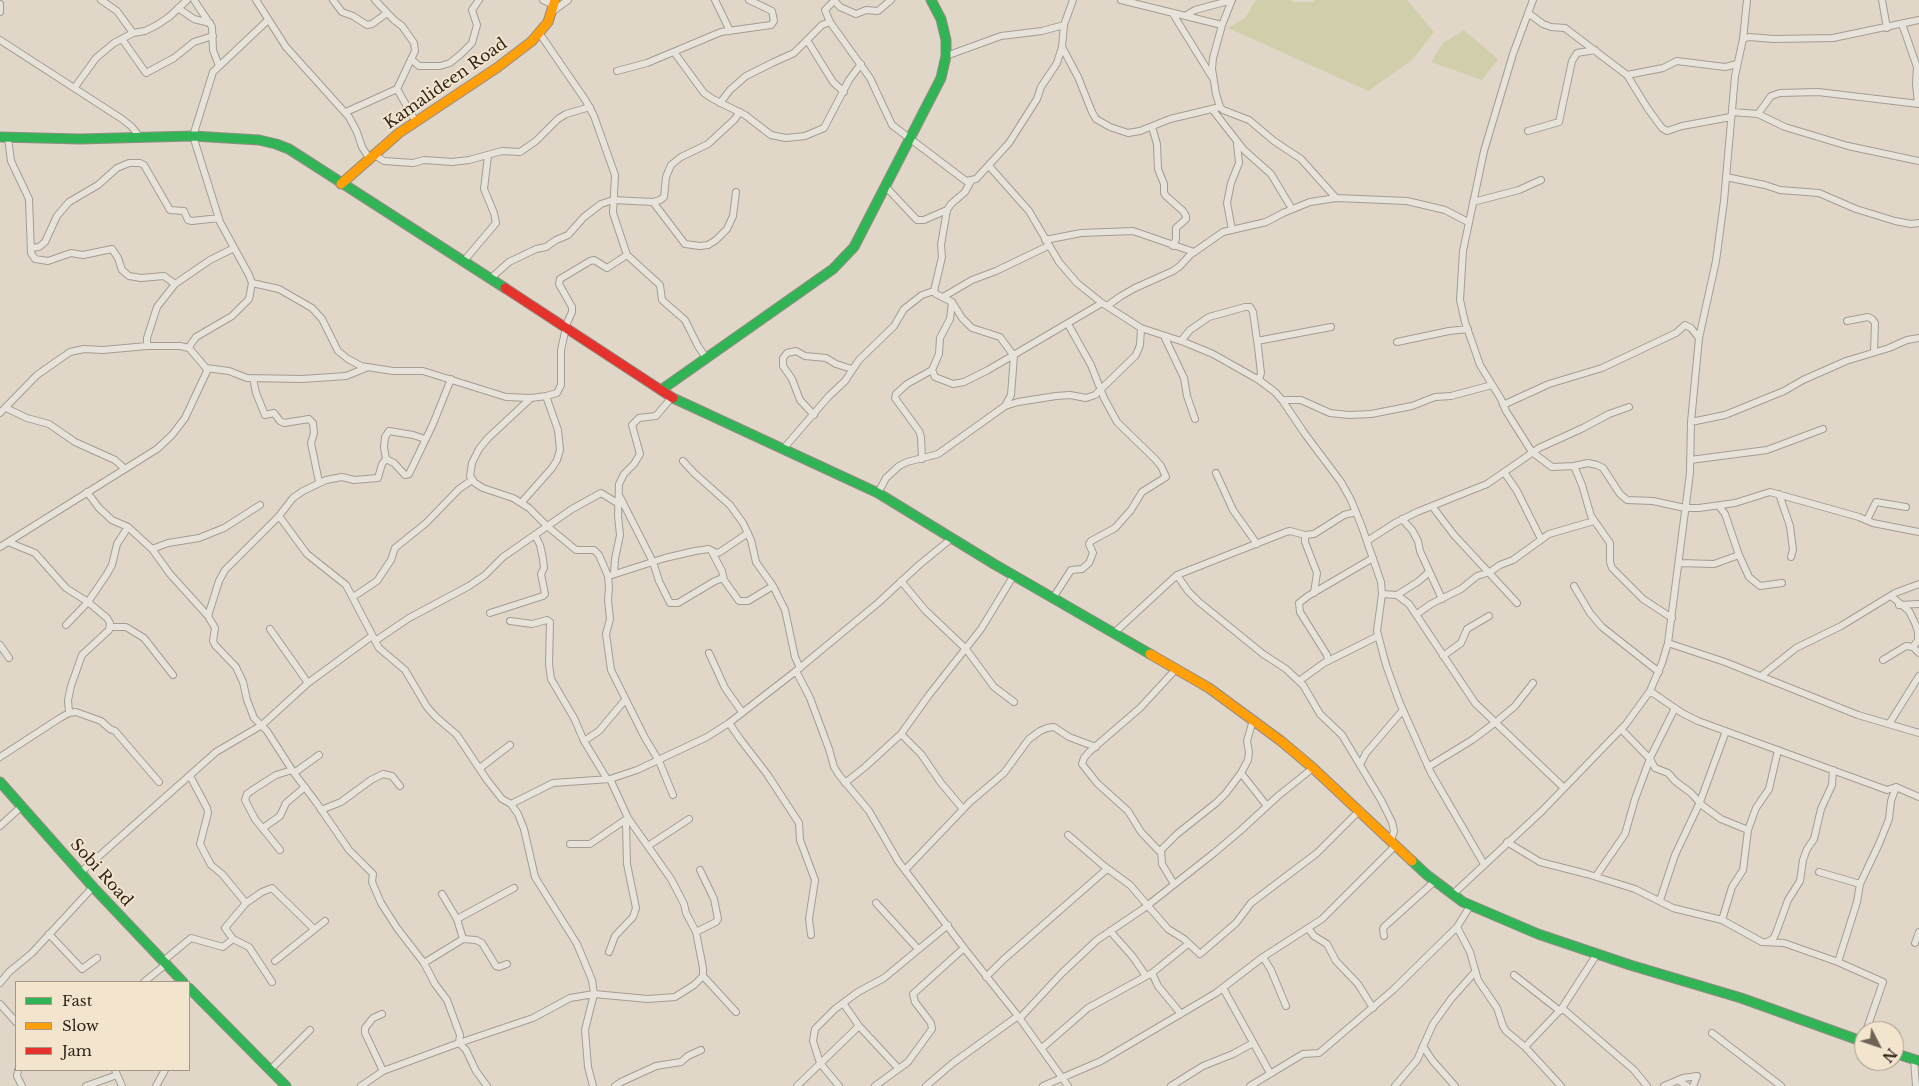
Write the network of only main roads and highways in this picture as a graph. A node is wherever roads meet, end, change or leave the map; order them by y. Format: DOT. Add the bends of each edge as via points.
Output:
graph roads {
  1 [pos="931,0"];
  2 [pos="554,6"];
  3 [pos="4,138"];
  4 [pos="341,184"];
  5 [pos="660,390"];
  6 [pos="0,782"];
  7 [pos="182,981"];
  8 [pos="190,989"];
  9 [pos="1854,1037"];
  10 [pos="1904,1056"];
  11 [pos="1916,1060"];
  12 [pos="286,1086"];
  1 -- 5 [label="main road" via="941,19 946,40 942,78 863,231 845,258"];
  2 -- 4 [label="main road, Kamalideen Road" via="540,34 498,67 399,133"];
  3 -- 4 [label="main road" via="193,136 259,140 289,149"];
  4 -- 5 [label="main road"];
  5 -- 9 [label="main road" via="878,493 1209,688 1313,768 1435,881 1470,906 1597,954"];
  6 -- 7 [label="main road, Sobi Road"];
  8 -- 12 [label="main road"];
  10 -- 11 [label="main road"];
}
